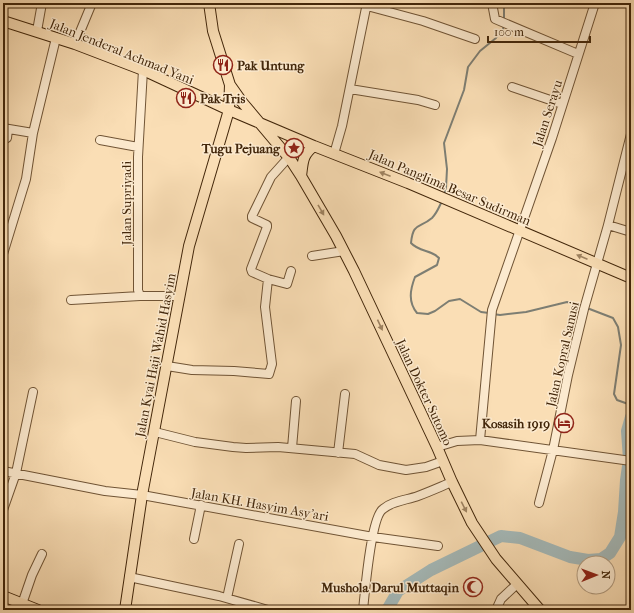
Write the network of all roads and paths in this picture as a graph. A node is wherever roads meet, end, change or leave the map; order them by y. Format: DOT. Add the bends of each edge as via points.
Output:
graph roads {
  1 [pos="42,3"];
  2 [pos="92,3"];
  3 [pos="209,3"];
  4 [pos="492,3"];
  5 [pos="595,3"];
  6 [pos="367,4"];
  7 [pos="3,21"];
  8 [pos="37,32"];
  9 [pos="56,38"];
  10 [pos="476,39"];
  11 [pos="75,44"];
  12 [pos="578,54"];
  13 [pos="142,70"];
  14 [pos="230,85"];
  15 [pos="512,87"];
  16 [pos="350,89"];
  17 [pos="562,104"];
  18 [pos="435,105"];
  19 [pos="230,110"];
  20 [pos="258,122"];
  21 [pos="6,128"];
  22 [pos="33,133"];
  23 [pos="631,134"];
  24 [pos="3,140"];
  25 [pos="100,140"];
  26 [pos="314,146"];
  27 [pos="138,147"];
  28 [pos="334,154"];
  29 [pos="289,157"];
  30 [pos="301,176"];
  31 [pos="608,225"];
  32 [pos="520,231"];
  33 [pos="631,232"];
  34 [pos="344,251"];
  35 [pos="3,254"];
  36 [pos="312,256"];
  37 [pos="598,264"];
  38 [pos="291,271"];
  39 [pos="631,278"];
  40 [pos="268,279"];
  41 [pos="140,296"];
  42 [pos="180,296"];
  43 [pos="71,300"];
  44 [pos="167,366"];
  45 [pos="33,392"];
  46 [pos="345,394"];
  47 [pos="296,401"];
  48 [pos="154,432"];
  49 [pos="480,440"];
  50 [pos="437,447"];
  51 [pos="292,448"];
  52 [pos="553,450"];
  53 [pos="338,453"];
  54 [pos="443,461"];
  55 [pos="631,461"];
  56 [pos="3,471"];
  57 [pos="16,473"];
  58 [pos="452,482"];
  59 [pos="142,495"];
  60 [pos="539,503"];
  61 [pos="201,505"];
  62 [pos="3,510"];
  63 [pos="373,537"];
  64 [pos="194,539"];
  65 [pos="239,544"];
  66 [pos="438,546"];
  67 [pos="42,554"];
  68 [pos="129,577"];
  69 [pos="517,584"];
  70 [pos="3,596"];
  71 [pos="227,598"];
  72 [pos="22,604"];
  73 [pos="38,610"];
  74 [pos="125,610"];
  75 [pos="268,610"];
  76 [pos="363,610"];
  77 [pos="496,610"];
  78 [pos="540,610"];
  79 [pos="545,610"];
  1 -- 8 [label="street"];
  2 -- 11 [label="street"];
  3 -- 14 [label="main road" via="213,31"];
  4 -- 12 [label="street" via="494,18"];
  5 -- 12 [label="street, Jalan Serayu"];
  6 -- 10 [label="street"];
  6 -- 16 [label="street"];
  7 -- 8 [label="main road, Jalan Jenderal Achmad Yani"];
  8 -- 9 [label="main road, Jalan Jenderal Achmad Yani"];
  9 -- 11 [label="main road, Jalan Jenderal Achmad Yani"];
  9 -- 22 [label="street"];
  11 -- 13 [label="main road, Jalan Jenderal Achmad Yani"];
  12 -- 17 [label="street, Jalan Serayu"];
  13 -- 19 [label="main road, Jalan Jenderal Achmad Yani"];
  13 -- 27 [label="street, Jalan Supriyadi"];
  14 -- 19 [label="main road, Jalan Kyai Haji Wahid Hasyim"];
  14 -- 20 [label="main road, Jalan Dokter Sutomo"];
  15 -- 17 [label="street"];
  16 -- 18 [label="street"];
  16 -- 28 [label="street"];
  17 -- 32 [label="street, Jalan Serayu"];
  19 -- 20 [label="main road, Jalan Jenderal Achmad Yani"];
  19 -- 42 [label="main road, Jalan Kyai Haji Wahid Hasyim" via="189,246"];
  20 -- 26 [label="main road, Jalan Panglima Besar Sudirman"];
  20 -- 29 [label="main road, Jalan Dokter Sutomo"];
  21 -- 22 [label="street"];
  21 -- 24 [label="street" via="7,138"];
  22 -- 35 [label="street" via="26,179"];
  23 -- 31 [label="street, Jalan Kopral Sanusi"];
  25 -- 27 [label="street"];
  26 -- 28 [label="main road, Jalan Panglima Besar Sudirman"];
  26 -- 30 [label="main road" via="304,156"];
  27 -- 41 [label="street, Jalan Supriyadi"];
  32 -- 28 [label="main road, Jalan Panglima Besar Sudirman, one-way"];
  29 -- 30 [label="main road, Jalan Dokter Sutomo"];
  29 -- 40 [label="street" via="272,177 252,216 268,227 251,270"];
  30 -- 34 [label="main road, Jalan Dokter Sutomo, one-way"];
  31 -- 33 [label="street"];
  31 -- 37 [label="street, Jalan Kopral Sanusi"];
  37 -- 32 [label="main road, Jalan Panglima Besar Sudirman, one-way"];
  32 -- 49 [label="street, Jalan Serayu" via="491,314"];
  34 -- 36 [label="street"];
  34 -- 50 [label="main road, Jalan Dokter Sutomo, one-way"];
  37 -- 39 [label="main road, Jalan Panglima Besar Sudirman"];
  37 -- 52 [label="street, Jalan Kopral Sanusi" via="584,307"];
  38 -- 40 [label="street" via="287,284"];
  40 -- 44 [label="street" via="265,307 272,364 269,374 192,370"];
  41 -- 42 [label="street"];
  41 -- 43 [label="street"];
  42 -- 44 [label="main road, Jalan Kyai Haji Wahid Hasyim"];
  44 -- 48 [label="main road, Jalan Kyai Haji Wahid Hasyim"];
  45 -- 57 [label="street"];
  46 -- 53 [label="street"];
  47 -- 51 [label="street"];
  48 -- 51 [label="street" via="219,446"];
  48 -- 59 [label="main road, Jalan Kyai Haji Wahid Hasyim"];
  49 -- 50 [label="street" via="457,441"];
  49 -- 52 [label="street"];
  50 -- 54 [label="main road, Jalan Dokter Sutomo"];
  51 -- 53 [label="street"];
  52 -- 55 [label="street"];
  52 -- 60 [label="street, Jalan Kopral Sanusi"];
  53 -- 54 [label="street" via="355,454 379,465 406,470"];
  54 -- 58 [label="main road, Jalan Dokter Sutomo"];
  56 -- 57 [label="street, Jalan KH. Hasyim Asy'ari"];
  57 -- 59 [label="street, Jalan KH. Hasyim Asy'ari" via="105,491"];
  57 -- 62 [label="street"];
  58 -- 63 [label="street" via="387,506 379,513"];
  58 -- 69 [label="main road, Jalan Dokter Sutomo, one-way" via="472,523 496,559"];
  59 -- 61 [label="street, Jalan KH. Hasyim Asy'ari"];
  59 -- 68 [label="main road, Jalan Kyai Haji Wahid Hasyim"];
  61 -- 63 [label="street, Jalan KH. Hasyim Asy'ari"];
  61 -- 64 [label="street"];
  63 -- 66 [label="street, Jalan KH. Hasyim Asy'ari"];
  63 -- 76 [label="street"];
  65 -- 71 [label="street"];
  67 -- 72 [label="street"];
  68 -- 71 [label="street"];
  68 -- 74 [label="main road, Jalan Kyai Haji Wahid Hasyim"];
  69 -- 77 [label="street" via="499,601"];
  69 -- 78 [label="main road, Jalan Dokter Sutomo"];
  70 -- 72 [label="main road"];
  71 -- 75 [label="street"];
  72 -- 73 [label="main road"];
  78 -- 79 [label="street"];
}
